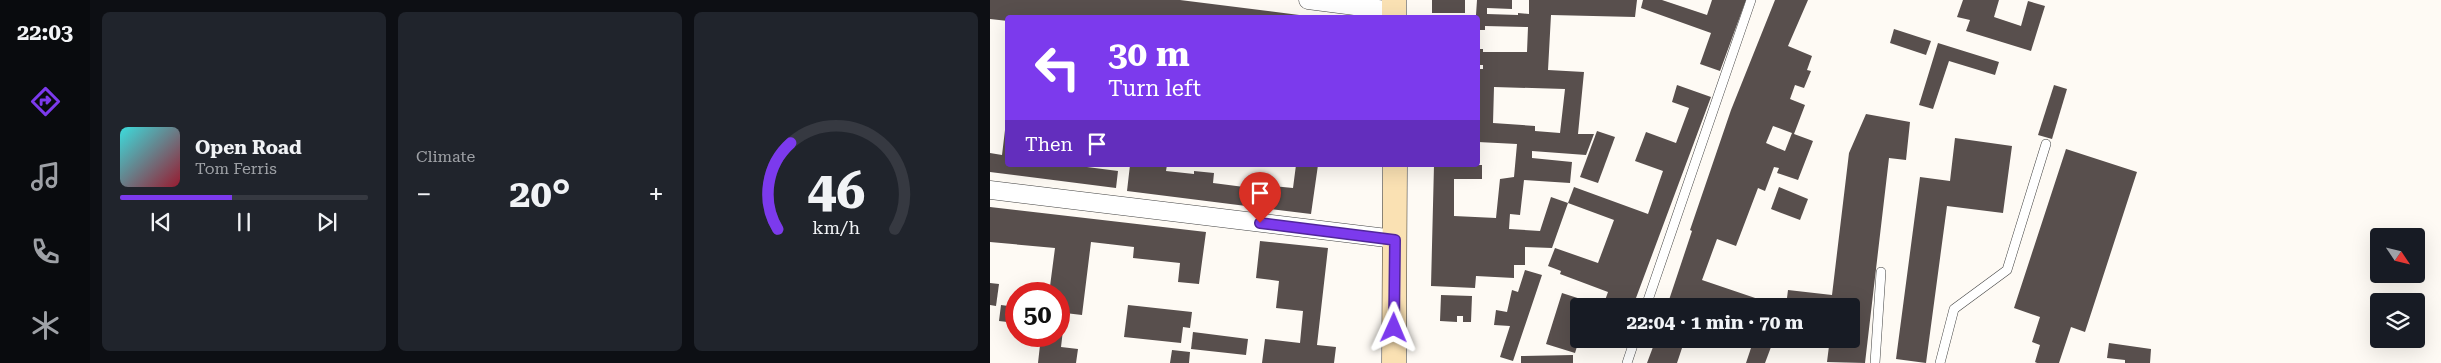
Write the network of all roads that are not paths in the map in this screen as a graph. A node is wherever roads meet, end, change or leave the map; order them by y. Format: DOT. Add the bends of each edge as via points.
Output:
graph roads {
  1 [pos="1308,0"];
  2 [pos="1751,0"];
  3 [pos="1394,9"];
  4 [pos="2046,144"];
  5 [pos="1395,167"];
  6 [pos="990,190"];
  7 [pos="1395,240"];
  8 [pos="1882,272"];
  9 [pos="1649,298"];
  10 [pos="1632,348"];
  11 [pos="1394,363"];
  12 [pos="1627,363"];
  13 [pos="1874,363"];
  14 [pos="1940,363"];
  1 -- 3 [label="street"];
  2 -- 9 [label="lane"];
  4 -- 14 [label="lane" via="2007,270 1954,309"];
  5 -- 7 [label="main road"];
  6 -- 7 [label="street"];
  7 -- 11 [label="main road"];
  8 -- 13 [label="lane"];
  10 -- 12 [label="lane"];
}
